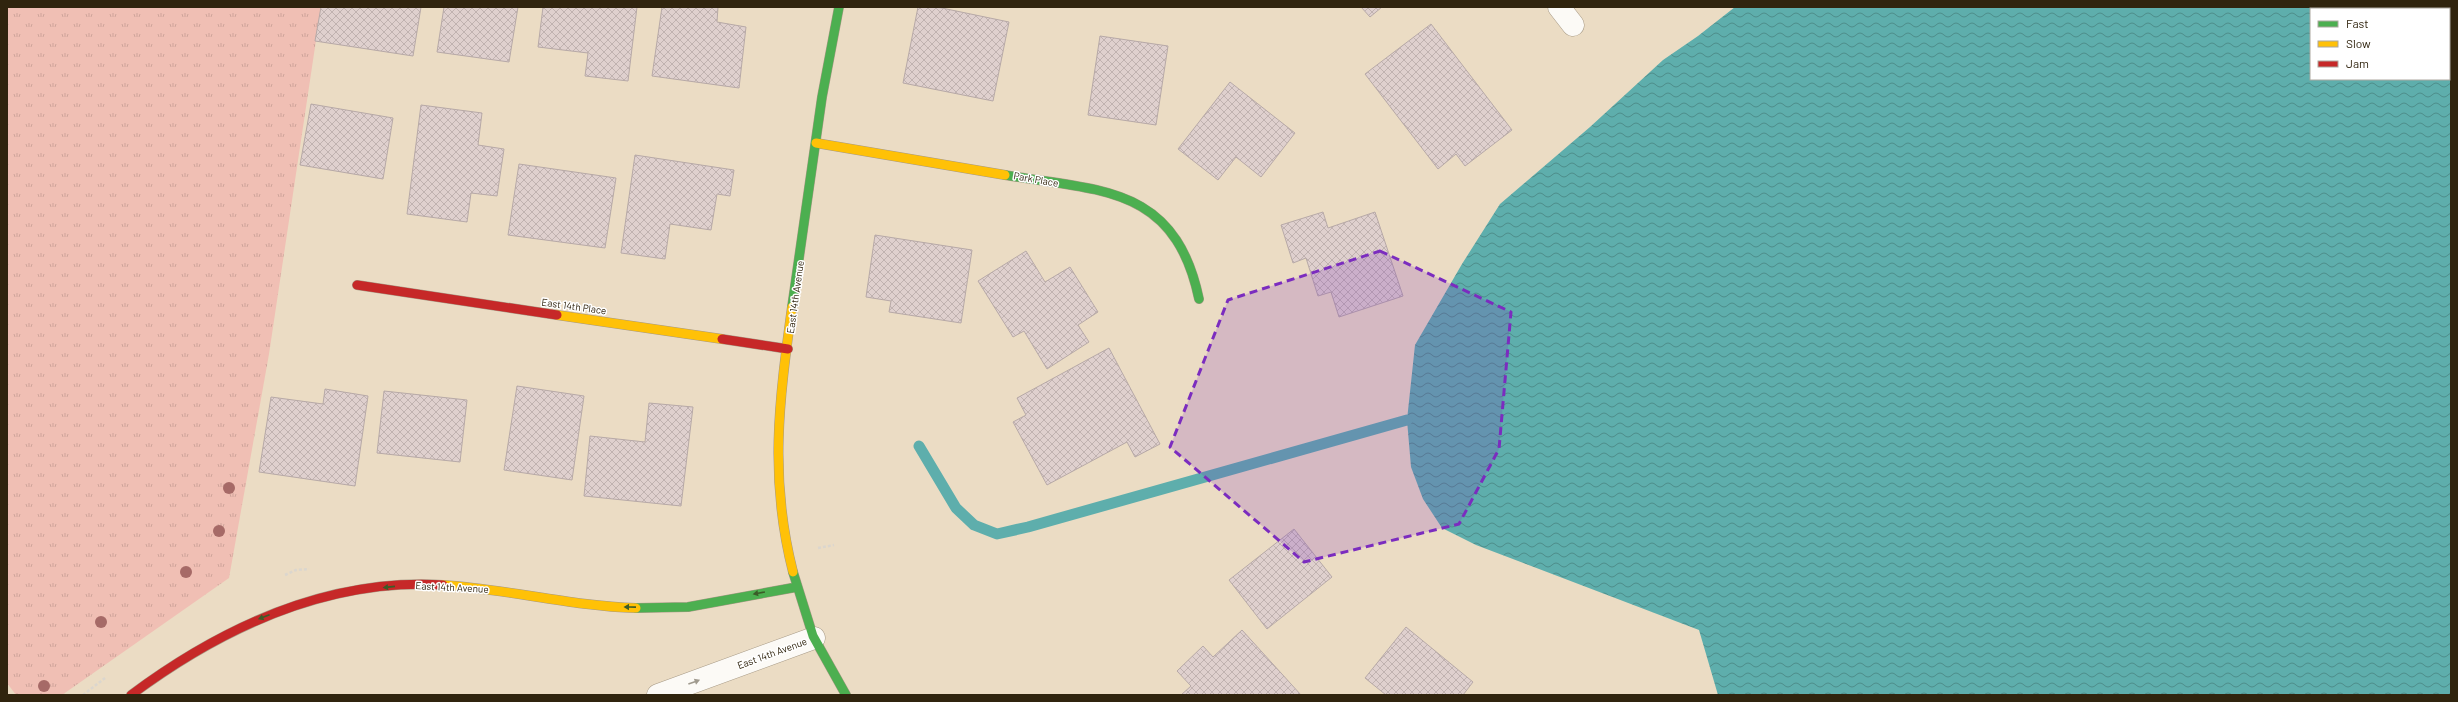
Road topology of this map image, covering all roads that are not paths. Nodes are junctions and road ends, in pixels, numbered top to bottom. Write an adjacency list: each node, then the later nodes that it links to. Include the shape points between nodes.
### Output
1 (839, 7): 4 (street, East 14th Avenue, via 829,52)
2 (1559, 7): 3 (street)
3 (1573, 25)
4 (816, 143): 6 (street, Park Place, via 1113,193 1142,206 1163,221 1180,245 1196,281); 7 (street, East 14th Avenue)
5 (357, 285): 7 (street, East 14th Place)
6 (1199, 299)
7 (788, 349): 8 (street, East 14th Avenue, via 780,403 777,454 781,504)
8 (797, 587): 9 (street, East 14th Avenue); 10 (street, East 14th Avenue, one-way to 10, via 673,608 619,607 473,587 417,584 352,591 284,609 236,628 192,651)
9 (814, 638): 11 (street, East 14th Avenue, one-way to 9); 12 (street)
10 (131, 695)
11 (658, 695)
12 (846, 695)

